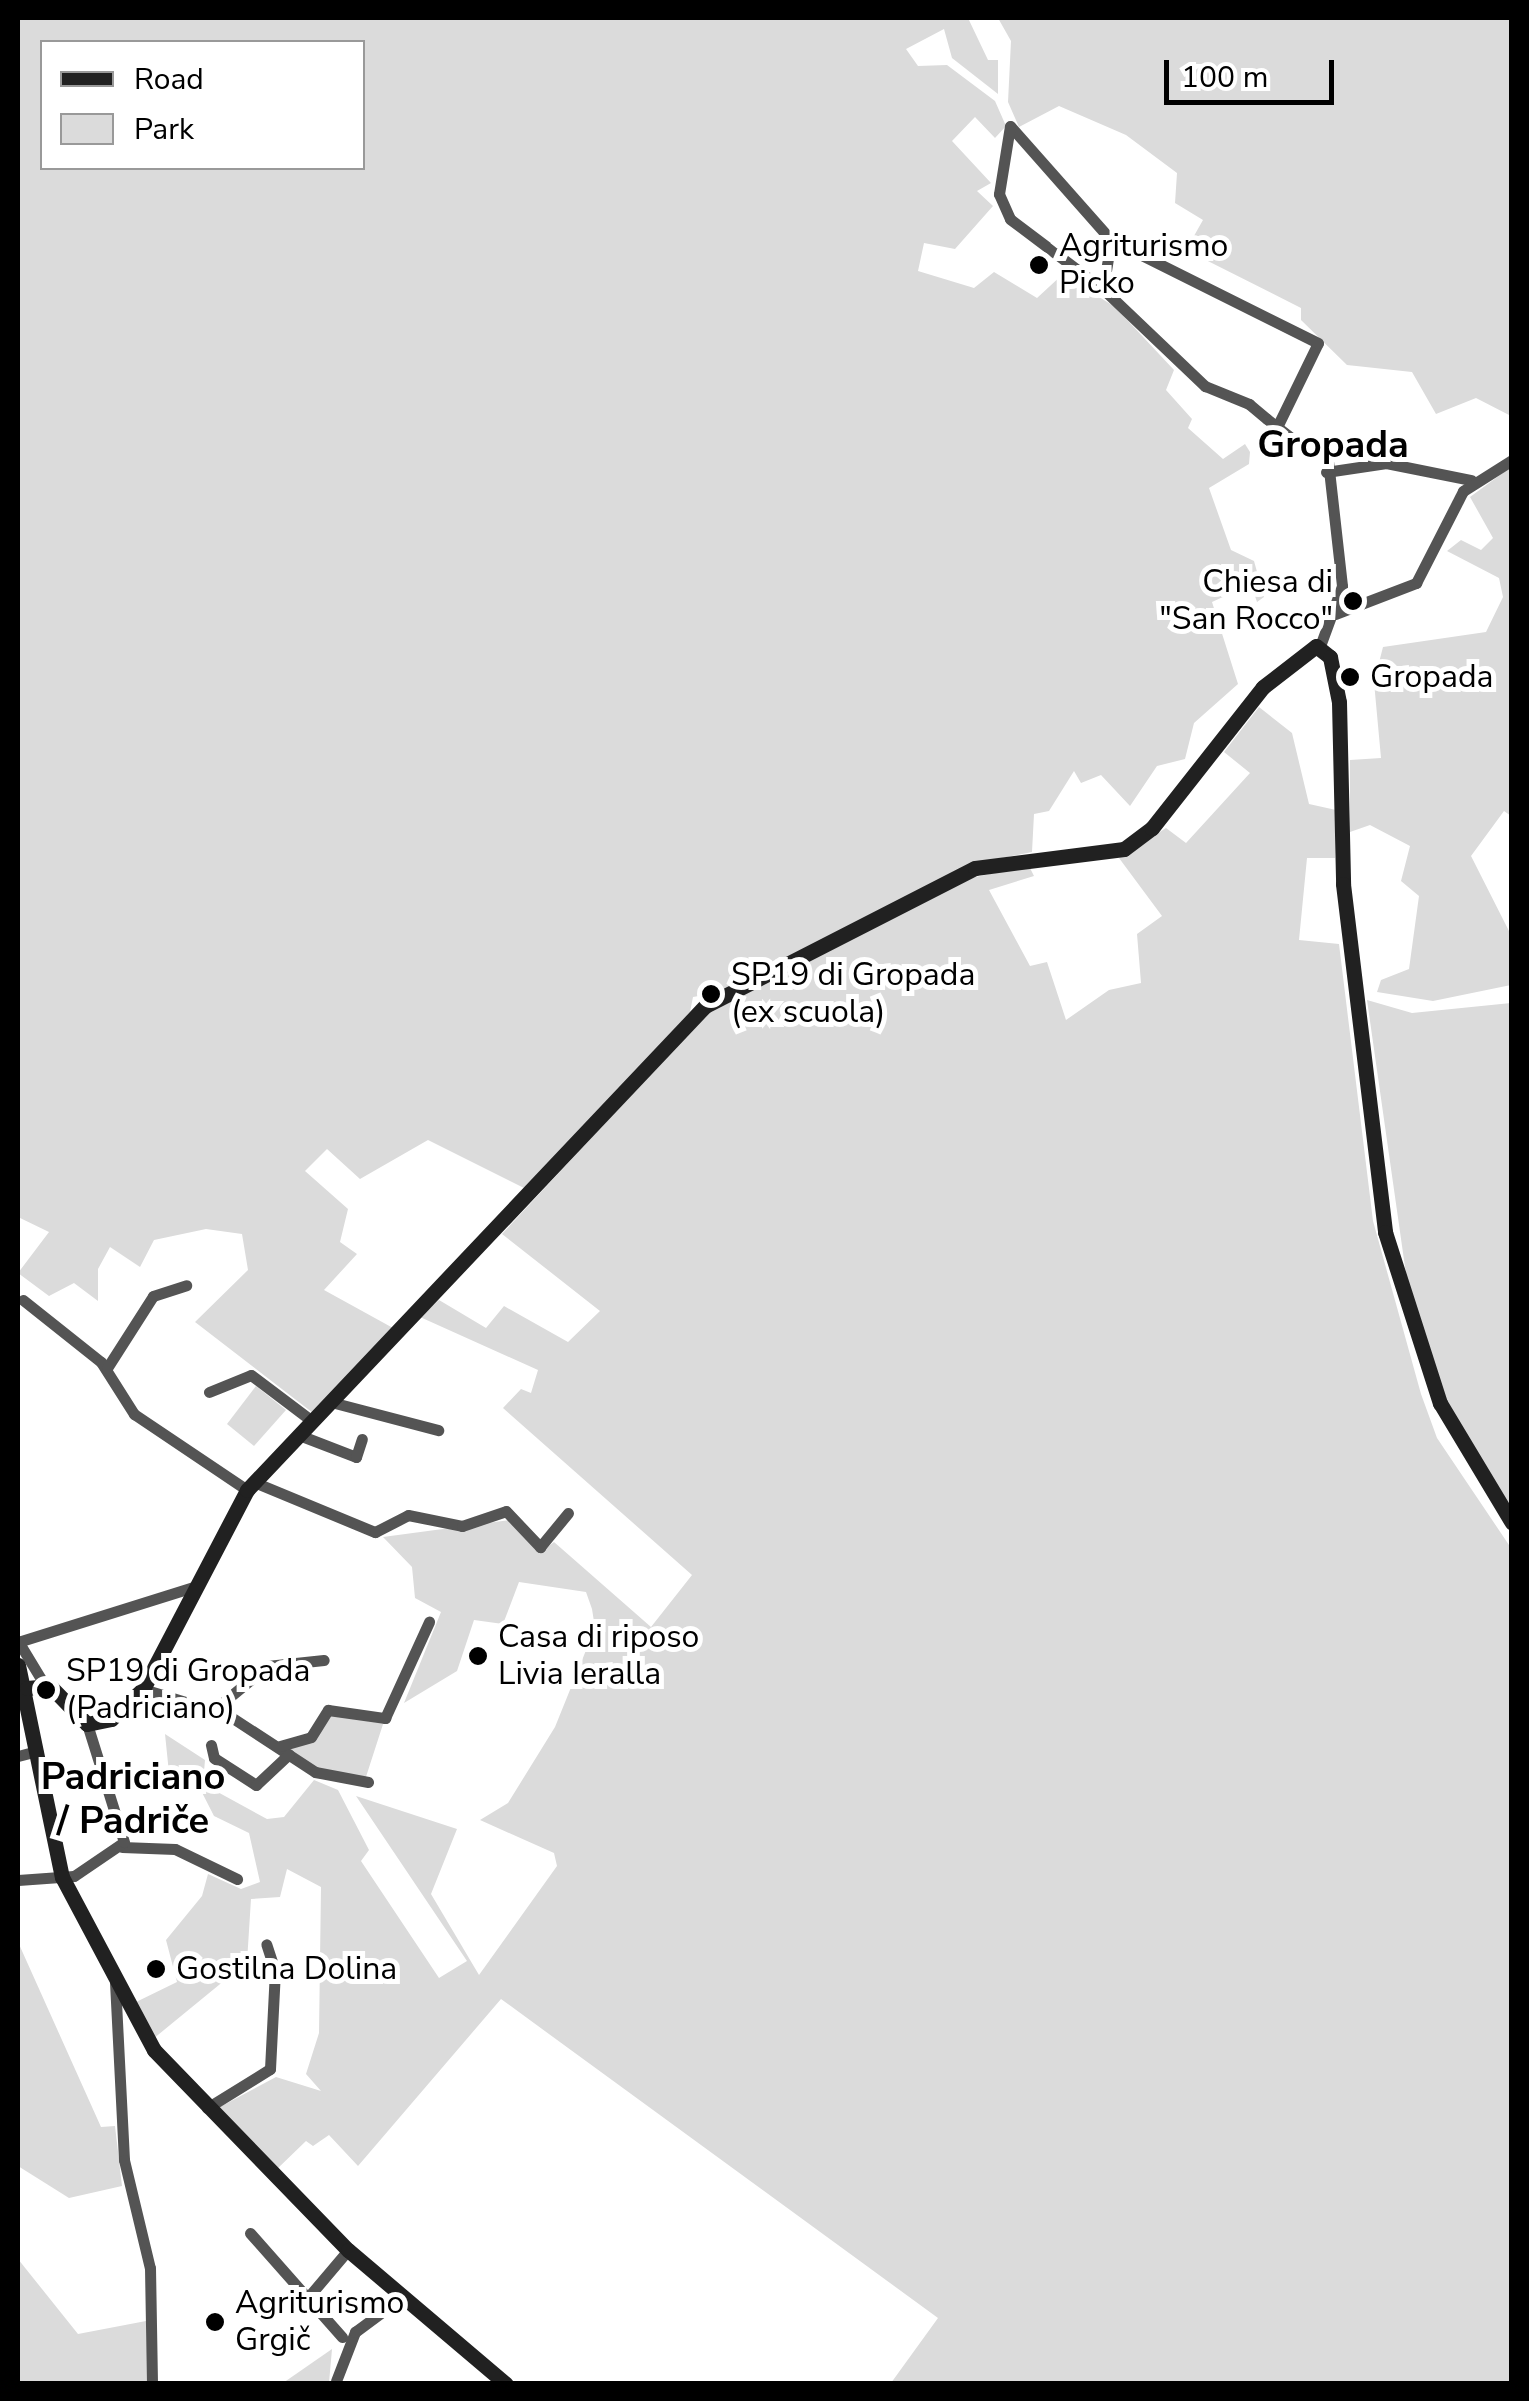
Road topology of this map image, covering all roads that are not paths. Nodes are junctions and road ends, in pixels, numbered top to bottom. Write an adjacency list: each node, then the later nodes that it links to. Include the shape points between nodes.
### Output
1 (1112, 240): 2 (street); 2 (street, via 1010,126 1001,152 1004,212); 3 (street, via 1318,343)
2 (1103, 290): 3 (street, via 1205,386)
3 (1278, 427): 5 (street, via 1327,452)
4 (1512, 460): 6 (street)
5 (1326, 472): 6 (street, via 1386,463); 7 (street, via 1341,565)
6 (1472, 480): 7 (street, via 1424,576)
7 (1335, 614): 8 (street)
8 (1320, 646): 13 (street, via 1280,670 1152,828 1124,849 975,868 705,1006); 20 (street, via 1339,702 1343,884 1385,1232 1440,1403)
9 (186, 1285): 11 (street, via 153,1296)
10 (23, 1300): 11 (street)
11 (107, 1368): 18 (street, via 134,1414)
12 (210, 1392): 14 (street, via 252,1374)
13 (332, 1402): 14 (street); 15 (street)
14 (312, 1421): 16 (street)
15 (438, 1430)
16 (299, 1435): 17 (street, via 356,1457); 18 (street)
17 (362, 1440)
18 (250, 1486): 19 (street, via 375,1532 408,1515 462,1526 506,1512 540,1546); 21 (street)
19 (568, 1513)
20 (1512, 1523)
21 (193, 1587): 23 (street); 27 (street)
22 (429, 1622): 31 (street, via 385,1718 328,1710 311,1737)
23 (18, 1642): 26 (street)
24 (324, 1660): 28 (street, via 266,1666)
25 (18, 1664): 26 (street)
26 (36, 1686): 29 (street); 32 (street)
27 (143, 1689): 28 (street); 29 (street, via 112,1720)
28 (215, 1709): 31 (street)
29 (87, 1724): 35 (street, via 123,1818)
30 (211, 1745): 31 (street, via 214,1758 256,1785)
31 (284, 1750): 34 (street, via 349,1784)
32 (37, 1751): 33 (street); 36 (street)
33 (18, 1756)
34 (368, 1782)
35 (122, 1847): 36 (street); 37 (street, via 174,1849)
36 (62, 1877): 38 (street); 40 (street)
37 (237, 1879)
38 (18, 1880)
39 (266, 1944): 41 (street, via 275,1958 270,2069)
40 (115, 1982): 41 (street, via 154,2050); 48 (street, via 119,2117 150,2268)
41 (207, 2108): 43 (street)
42 (250, 2234): 44 (street)
43 (348, 2250): 44 (street); 45 (street)
44 (310, 2295): 46 (street)
45 (400, 2298): 47 (street, via 356,2332); 49 (street)
46 (342, 2336)
47 (336, 2381)
48 (152, 2384)
49 (506, 2384)

